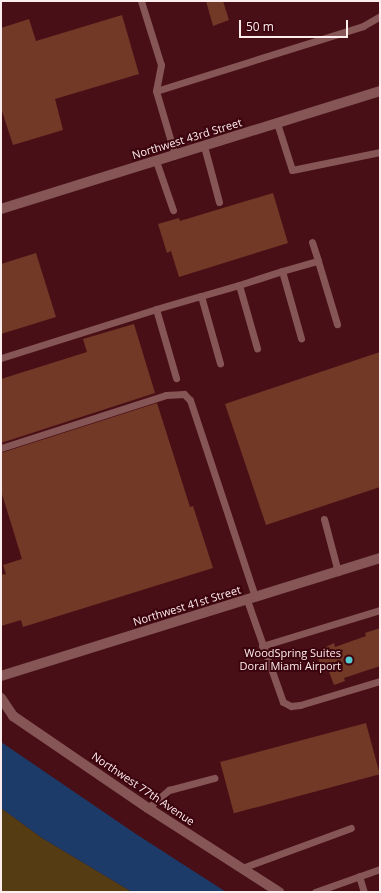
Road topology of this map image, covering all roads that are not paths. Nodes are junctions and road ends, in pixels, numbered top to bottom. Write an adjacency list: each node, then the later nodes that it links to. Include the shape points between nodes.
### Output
1 (141, 1): 3 (lane, via 161,65)
2 (380, 16): 3 (lane, via 363,26)
3 (156, 91): 8 (lane)
4 (380, 91): 5 (street, Northwest 43rd Street)
5 (277, 123): 6 (street, Northwest 43rd Street); 7 (lane, via 292,170)
6 (204, 146): 8 (street, Northwest 43rd Street); 10 (lane)
7 (380, 152)
8 (174, 155): 9 (street, Northwest 43rd Street)
9 (156, 161): 11 (street, Northwest 43rd Street); 12 (lane)
10 (219, 202)
11 (1, 209)
12 (173, 210)
13 (312, 242): 14 (lane)
14 (318, 261): 15 (lane); 19 (lane)
15 (282, 271): 16 (lane); 20 (lane)
16 (239, 285): 17 (lane); 21 (lane)
17 (201, 296): 18 (lane); 23 (lane)
18 (156, 309): 22 (lane); 24 (lane)
19 (337, 324)
20 (301, 338)
21 (257, 348)
22 (1, 358)
23 (220, 363)
24 (176, 378)
25 (1, 448): 29 (lane, via 166,395 184,394 190,400)
26 (324, 520): 28 (lane)
27 (380, 558): 28 (street, Northwest 41st Street)
28 (338, 572): 29 (street, Northwest 41st Street)
29 (251, 599): 31 (lane); 32 (street, Northwest 41st Street)
30 (380, 610): 31 (lane)
31 (262, 646): 33 (lane, via 280,697 291,706 300,706)
32 (1, 676)
33 (380, 681)
34 (1, 698): 36 (street, Northwest 77th Avenue, via 13,716)
35 (214, 778): 36 (lane, via 169,790)
36 (148, 808): 38 (street, Northwest 77th Avenue)
37 (351, 828): 38 (lane)
38 (242, 868): 41 (street, Northwest 77th Avenue)
39 (380, 869): 40 (lane)
40 (359, 876): 42 (lane); 43 (lane)
41 (279, 892)
42 (315, 892)
43 (364, 892)

